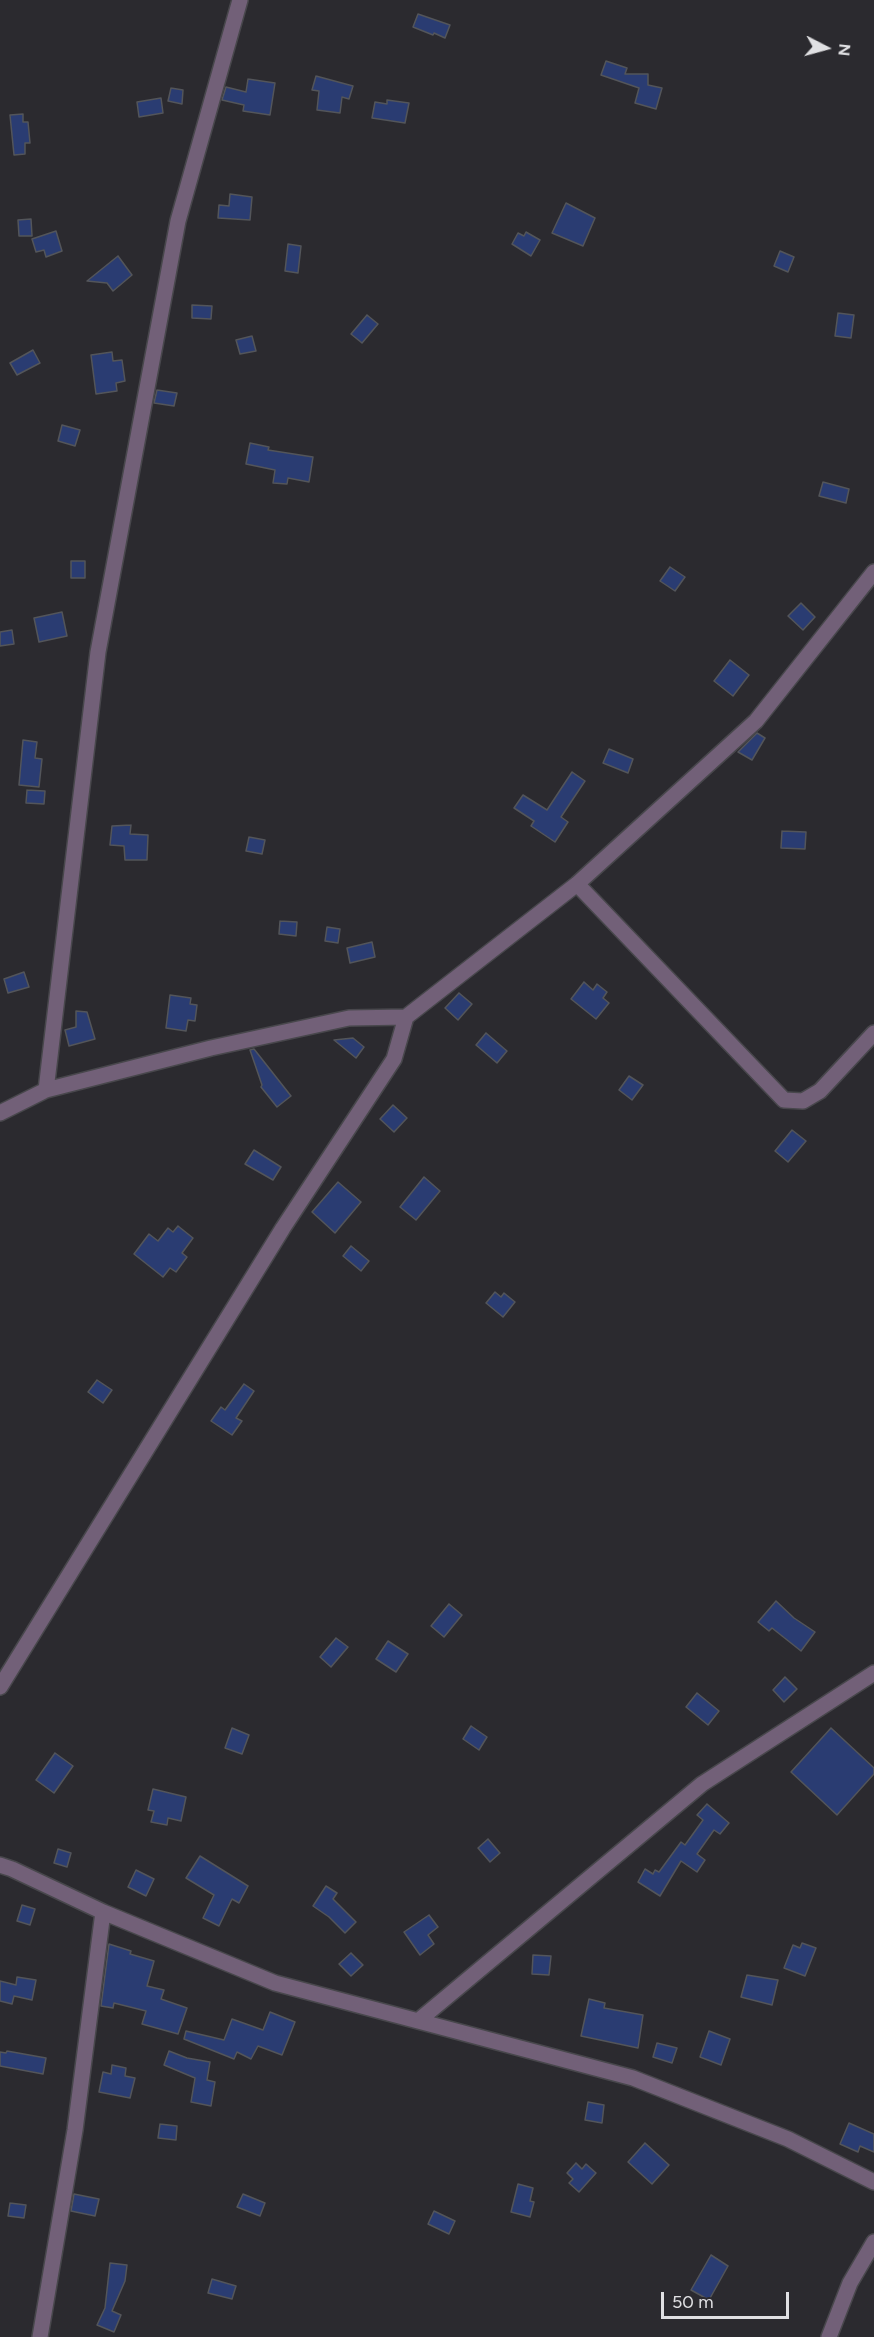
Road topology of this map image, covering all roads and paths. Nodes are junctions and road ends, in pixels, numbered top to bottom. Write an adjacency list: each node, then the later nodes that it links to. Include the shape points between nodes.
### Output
1 (240, 0): 6 (street, via 178,221 98,652)
2 (874, 572): 3 (street, via 756,721)
3 (577, 884): 4 (street); 5 (street, via 784,1100 803,1101 820,1090)
4 (406, 1017): 6 (street, via 349,1018); 9 (street, via 394,1059 283,1228)
5 (874, 1033)
6 (46, 1090): 7 (street)
7 (0, 1113)
8 (874, 1673): 12 (street, via 702,1784)
9 (0, 1687)
10 (0, 1865): 11 (street)
11 (103, 1912): 12 (street, via 275,1983); 15 (street, via 75,2130)
12 (418, 2021): 13 (street, via 633,2078 788,2139)
13 (874, 2182)
14 (874, 2241): 16 (street, via 850,2283)
15 (40, 2337)
16 (829, 2337)

